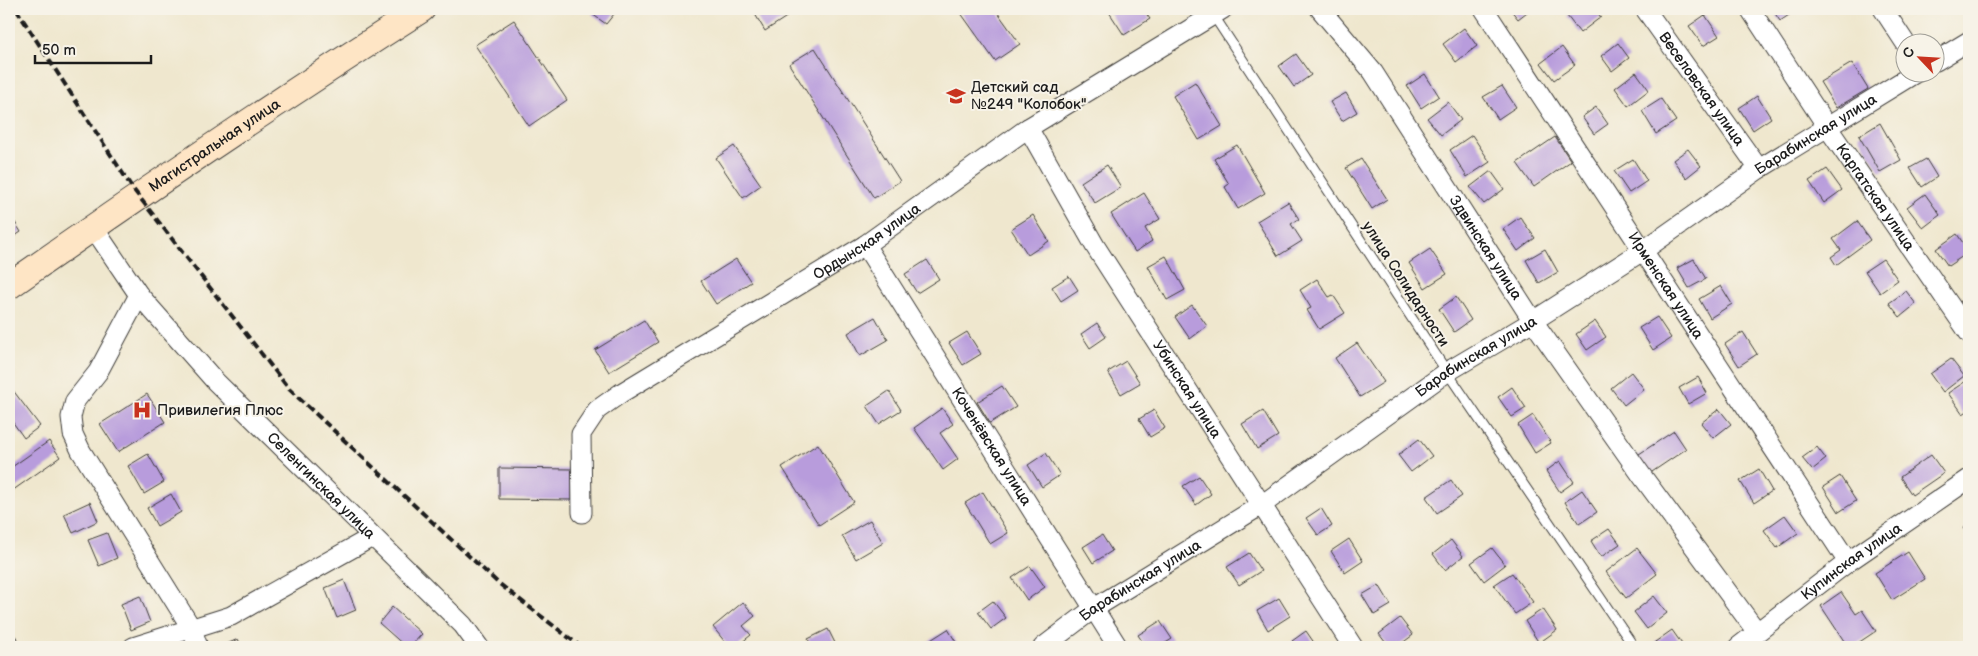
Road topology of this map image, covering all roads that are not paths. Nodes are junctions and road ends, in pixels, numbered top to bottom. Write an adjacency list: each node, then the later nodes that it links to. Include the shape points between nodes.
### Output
1 (422, 9): 15 (main road, Магистральная улица)
2 (1320, 9): 20 (street, Здвинская улица, via 1373,72)
3 (1484, 9): 17 (street, Ирменская улица)
4 (1645, 9): 14 (street, Веселовская улица)
5 (1750, 9): 13 (street, Каргатская улица)
6 (1883, 9): 8 (street)
7 (1215, 11): 12 (street, Ордынская улица); 22 (lane, улица Солидарности)
8 (1898, 32)
9 (1969, 41): 10 (street)
10 (1946, 55)
11 (1901, 82): 13 (street, Барабинская улица)
12 (1028, 128): 16 (street, Ордынская улица); 24 (street, Убинская улица, via 1096,246)
13 (1828, 128): 14 (street, Барабинская улица); 21 (street, Каргатская улица)
14 (1759, 169): 17 (street, Барабинская улица)
15 (93, 227): 18 (main road, Магистральная улица); 19 (street, Селенгинская улица)
16 (864, 245): 25 (street, Ордынская улица, via 597,410 581,434); 28 (street, Коченёвская улица)
17 (1644, 250): 20 (street, Барабинская улица); 27 (street, Ирменская улица)
18 (9, 286)
19 (139, 295): 26 (street, Селенгинская улица, via 215,381); 29 (street, via 98,372 75,401 71,417 72,434)
20 (1533, 321): 22 (street, Барабинская улица); 30 (street, Здвинская улица)
21 (1969, 334)
22 (1447, 372): 24 (street, Барабинская улица); 37 (lane, улица Солидарности)
23 (1969, 479): 27 (street, Купинская улица)
24 (1263, 504): 28 (street, Барабинская улица); 36 (street, Убинская улица)
25 (582, 513)
26 (372, 537): 29 (street, via 231,616); 33 (street, Селенгинская улица, via 463,625)
27 (1848, 562): 30 (street, Купинская улица)
28 (1093, 609): 34 (street, Барабинская улица); 35 (street, Коченёвская улица)
29 (192, 629): 31 (street); 32 (street)
30 (1757, 632): 38 (street, Купинская улица)
31 (133, 647)
32 (198, 647)
33 (479, 647)
34 (1042, 647)
35 (1118, 647)
36 (1353, 647)
37 (1634, 647)
38 (1738, 647)

